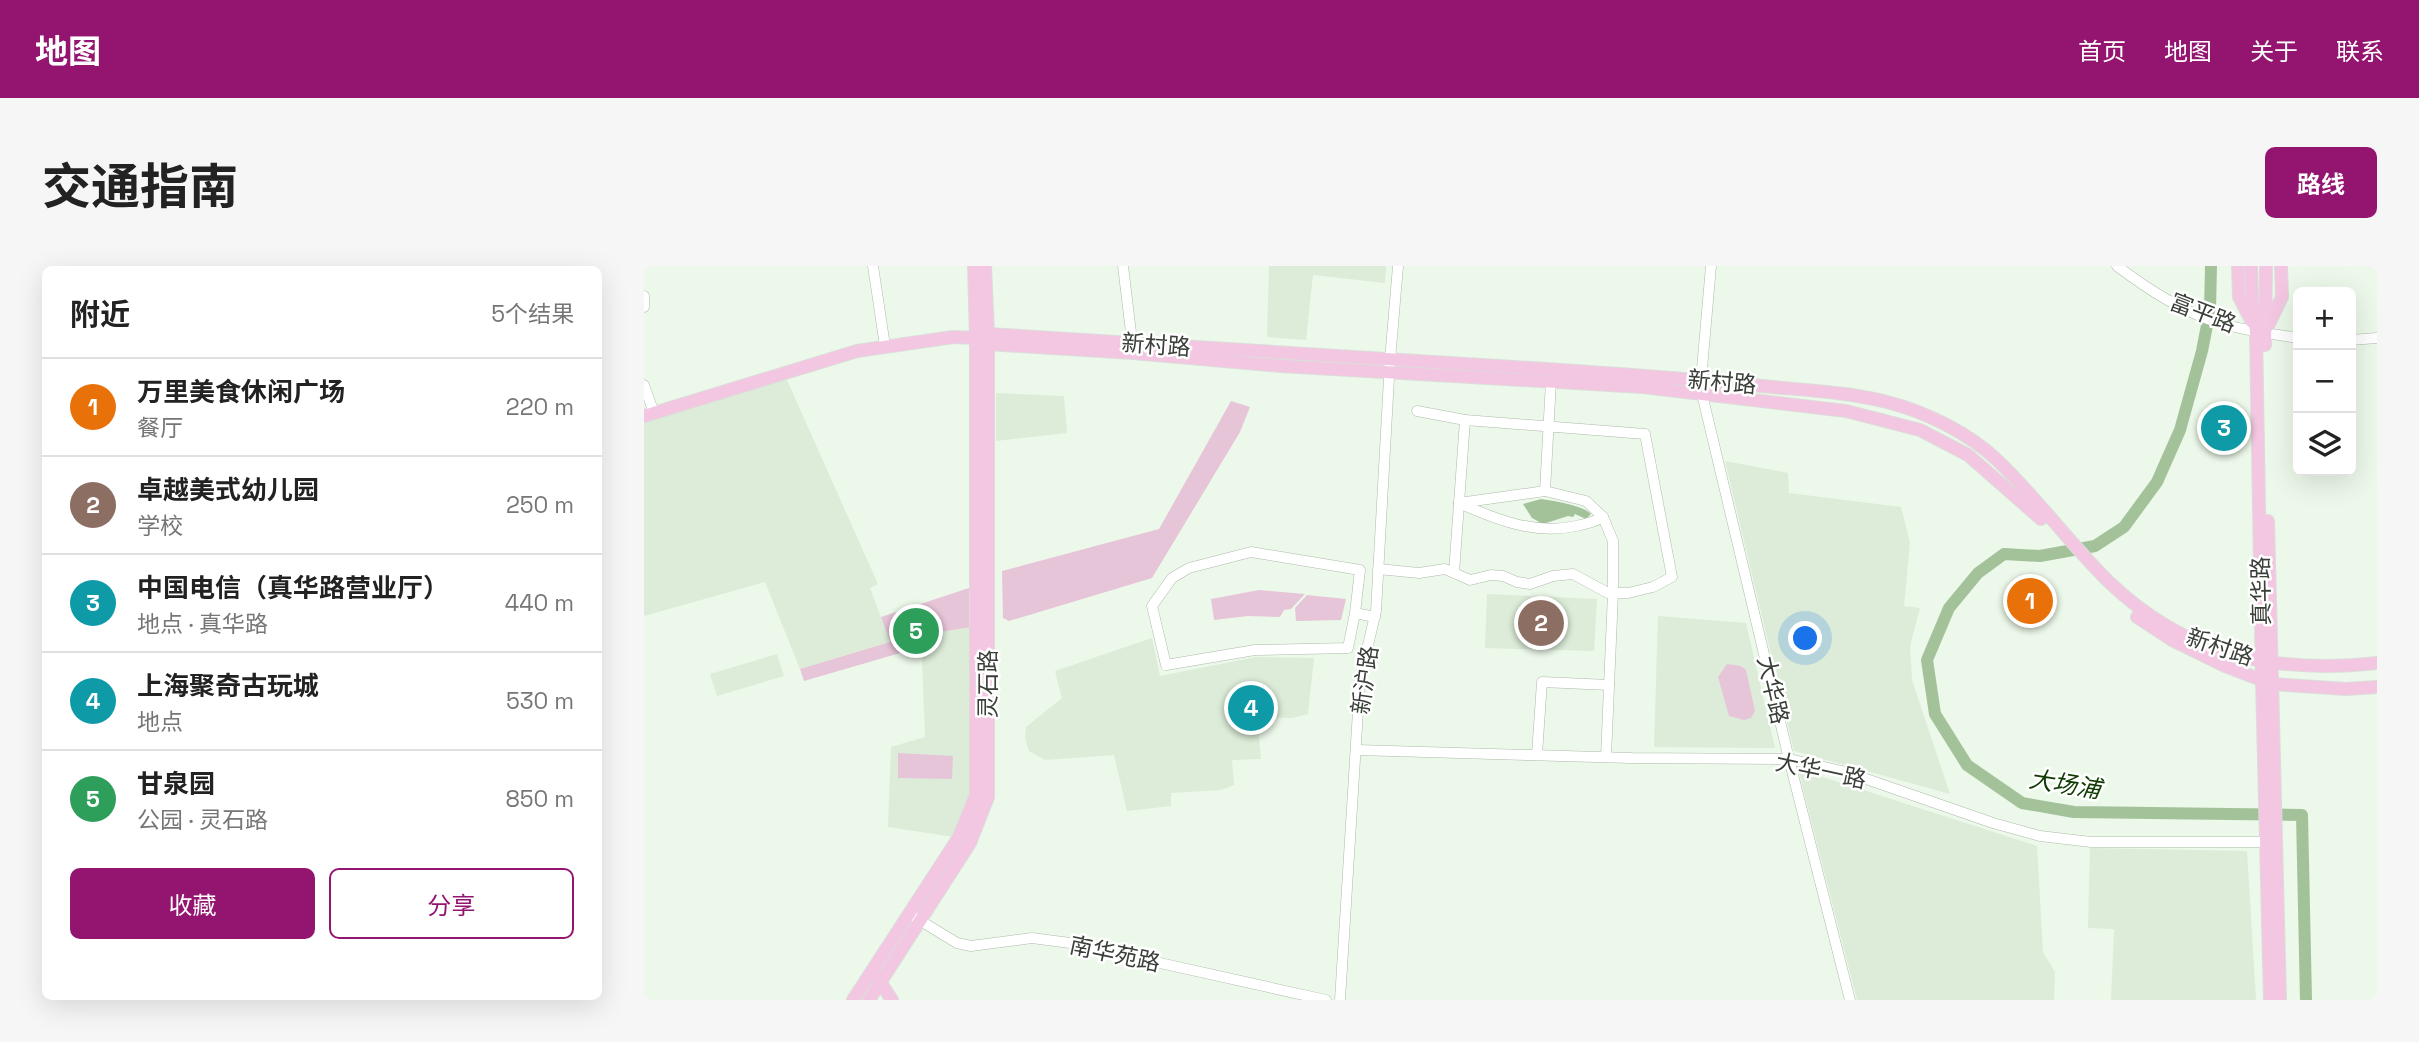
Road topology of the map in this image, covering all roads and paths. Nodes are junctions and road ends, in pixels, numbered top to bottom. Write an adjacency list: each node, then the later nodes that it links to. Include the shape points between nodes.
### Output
1 (873, 266): 19 (street)
2 (974, 266): 16 (main road)
3 (985, 266): 16 (main road)
4 (1123, 266): 20 (street)
5 (1398, 266): 21 (street, 新沪路)
6 (1711, 266): 22 (street, 大华路)
7 (2117, 266): 14 (street, 富平路, via 2196,315)
8 (2238, 266): 14 (main road, via 2239,297)
9 (2251, 266): 14 (main road, 真华路)
10 (2266, 266): 14 (main road, 真华路, via 2267,298)
11 (2281, 266): 14 (main road, via 2282,297)
12 (644, 296): 13 (street)
13 (644, 307)
14 (2260, 332): 15 (street, 富平路); 40 (main road, 真华路)
15 (2293, 337)
16 (984, 338): 19 (main road, 新村路); 20 (main road, 新村路); 50 (main road, 灵石路, via 976,794 959,837)
17 (2377, 338): 18 (street)
18 (2356, 340)
19 (885, 346): 27 (main road, 新村路, via 828,358)
20 (1133, 348): 21 (main road, 新村路)
21 (1389, 365): 22 (main road, 新村路); 23 (main road, 新村路); 35 (street, 新沪路)
22 (1701, 380): 25 (street, 大华路); 33 (main road, 新村路, via 1887,402 1944,422 1996,458)
23 (1551, 381): 25 (main road, 新村路); 29 (street)
24 (644, 385): 27 (street)
25 (1702, 394): 33 (main road, 新村路, via 1846,411 1920,430 1968,455); 48 (street, 大华路)
26 (1418, 411): 28 (street)
27 (649, 414)
28 (1465, 420): 29 (street); 31 (street)
29 (1548, 426): 30 (street); 37 (street, via 1645,434 1672,578 1653,587)
30 (1545, 491): 31 (street); 32 (street, via 1586,501)
31 (1459, 503): 32 (street, via 1494,519 1542,529 1571,527); 36 (street)
32 (1603, 517): 37 (street, via 1613,541)
33 (2056, 529): 34 (main road, 新村路)
34 (2091, 567): 40 (main road, 新村路, via 2140,610 2176,632 2224,654); 42 (main road, 新村路, via 2129,610 2149,625 2172,640)
35 (1378, 569): 36 (street, via 1419,573 1445,569); 39 (street, 新沪路)
36 (1454, 573): 37 (street, via 1470,580 1491,575 1530,584 1573,574 1597,589)
37 (1614, 593): 43 (street)
38 (1355, 613): 38 (street, via 1360,570 1251,552 1189,568 1172,578 1152,606 1166,665 1255,650 1348,648); 39 (street)
39 (1375, 617): 45 (street, 新沪路, via 1360,679)
40 (2267, 663): 41 (main road, 新村路, via 2316,667); 42 (main road, 真华路)
41 (2377, 663)
42 (2267, 682): 44 (main road, 新村路); 49 (main road, 真华路)
43 (1609, 685): 46 (street, via 1542,682); 47 (street)
44 (2377, 687)
45 (1357, 750): 46 (street, 大华一路); 57 (street, 新沪路)
46 (1537, 754): 47 (street, 大华一路)
47 (1606, 757): 48 (street, 大华一路)
48 (1789, 759): 49 (street, 大华一路, via 1846,772 2040,836 2091,842); 58 (street, 大华路)
49 (2271, 842): 59 (main road, 真华路); 60 (main road, 真华路)
50 (915, 918): 51 (main road, 灵石路); 52 (main road, 灵石路); 56 (street, 南华苑路, via 957,943 971,946 1032,939 1070,943)
51 (874, 971): 52 (main road); 53 (main road, 灵石路)
52 (880, 984): 54 (main road, 灵石路); 55 (main road)
53 (853, 1000)
54 (869, 1000)
55 (892, 1000)
56 (1326, 1000)
57 (1340, 1000)
58 (1850, 1000)
59 (2270, 1000)
60 (2280, 1000)

